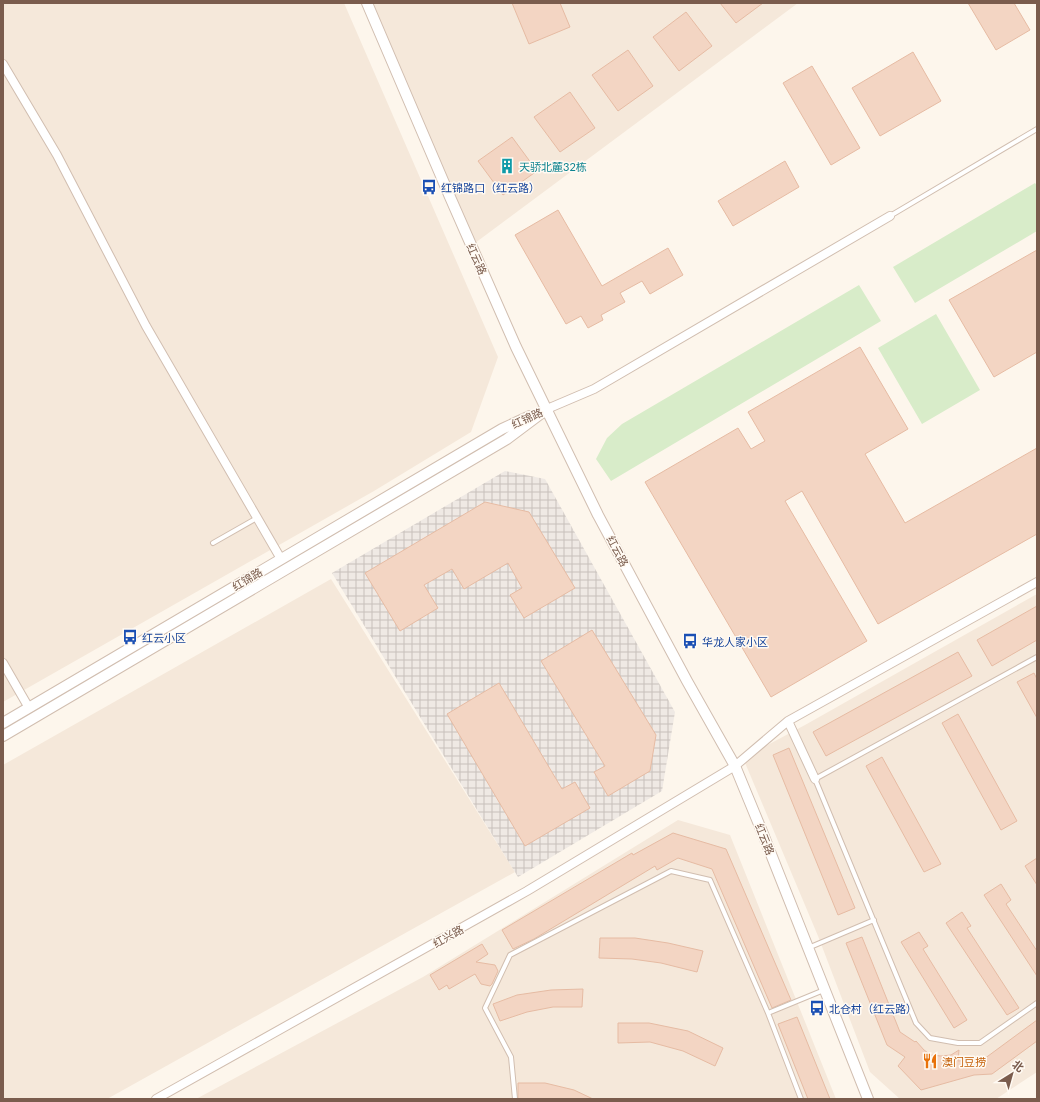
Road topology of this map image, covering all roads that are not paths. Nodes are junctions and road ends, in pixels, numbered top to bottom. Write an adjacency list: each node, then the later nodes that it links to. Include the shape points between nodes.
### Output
1 (367, 3): 5 (street, 红云路, via 471,246)
2 (3, 64): 6 (street, via 56,155 146,326)
3 (1037, 129): 4 (lane)
4 (890, 216): 5 (street, via 594,389)
5 (547, 409): 8 (street, 红锦路, via 502,429); 15 (street, 红锦路, via 507,439); 16 (street, 红云路, via 598,515)
6 (257, 518): 7 (lane); 8 (street)
7 (213, 543)
8 (281, 559): 12 (street, 红锦路)
9 (1037, 582): 13 (street, 红兴路)
10 (1037, 657): 17 (lane)
11 (3, 663): 12 (street)
12 (29, 708): 14 (street, 红锦路)
13 (788, 721): 16 (street, 红兴路); 17 (street)
14 (3, 723)
15 (3, 736)
16 (735, 766): 19 (street, 红云路); 23 (street, 红兴路, via 527,891)
17 (815, 779): 18 (lane)
18 (874, 920): 19 (lane); 21 (lane, via 916,1023 930,1038 958,1043 980,1042)
19 (808, 948): 20 (street, 红云路)
20 (825, 990): 22 (lane); 26 (street, 红云路)
21 (1037, 1003)
22 (768, 1013): 24 (lane, via 710,880 671,871 510,955 485,1008 511,1057); 25 (lane)
23 (156, 1099)
24 (515, 1099)
25 (801, 1099)
26 (868, 1099)

